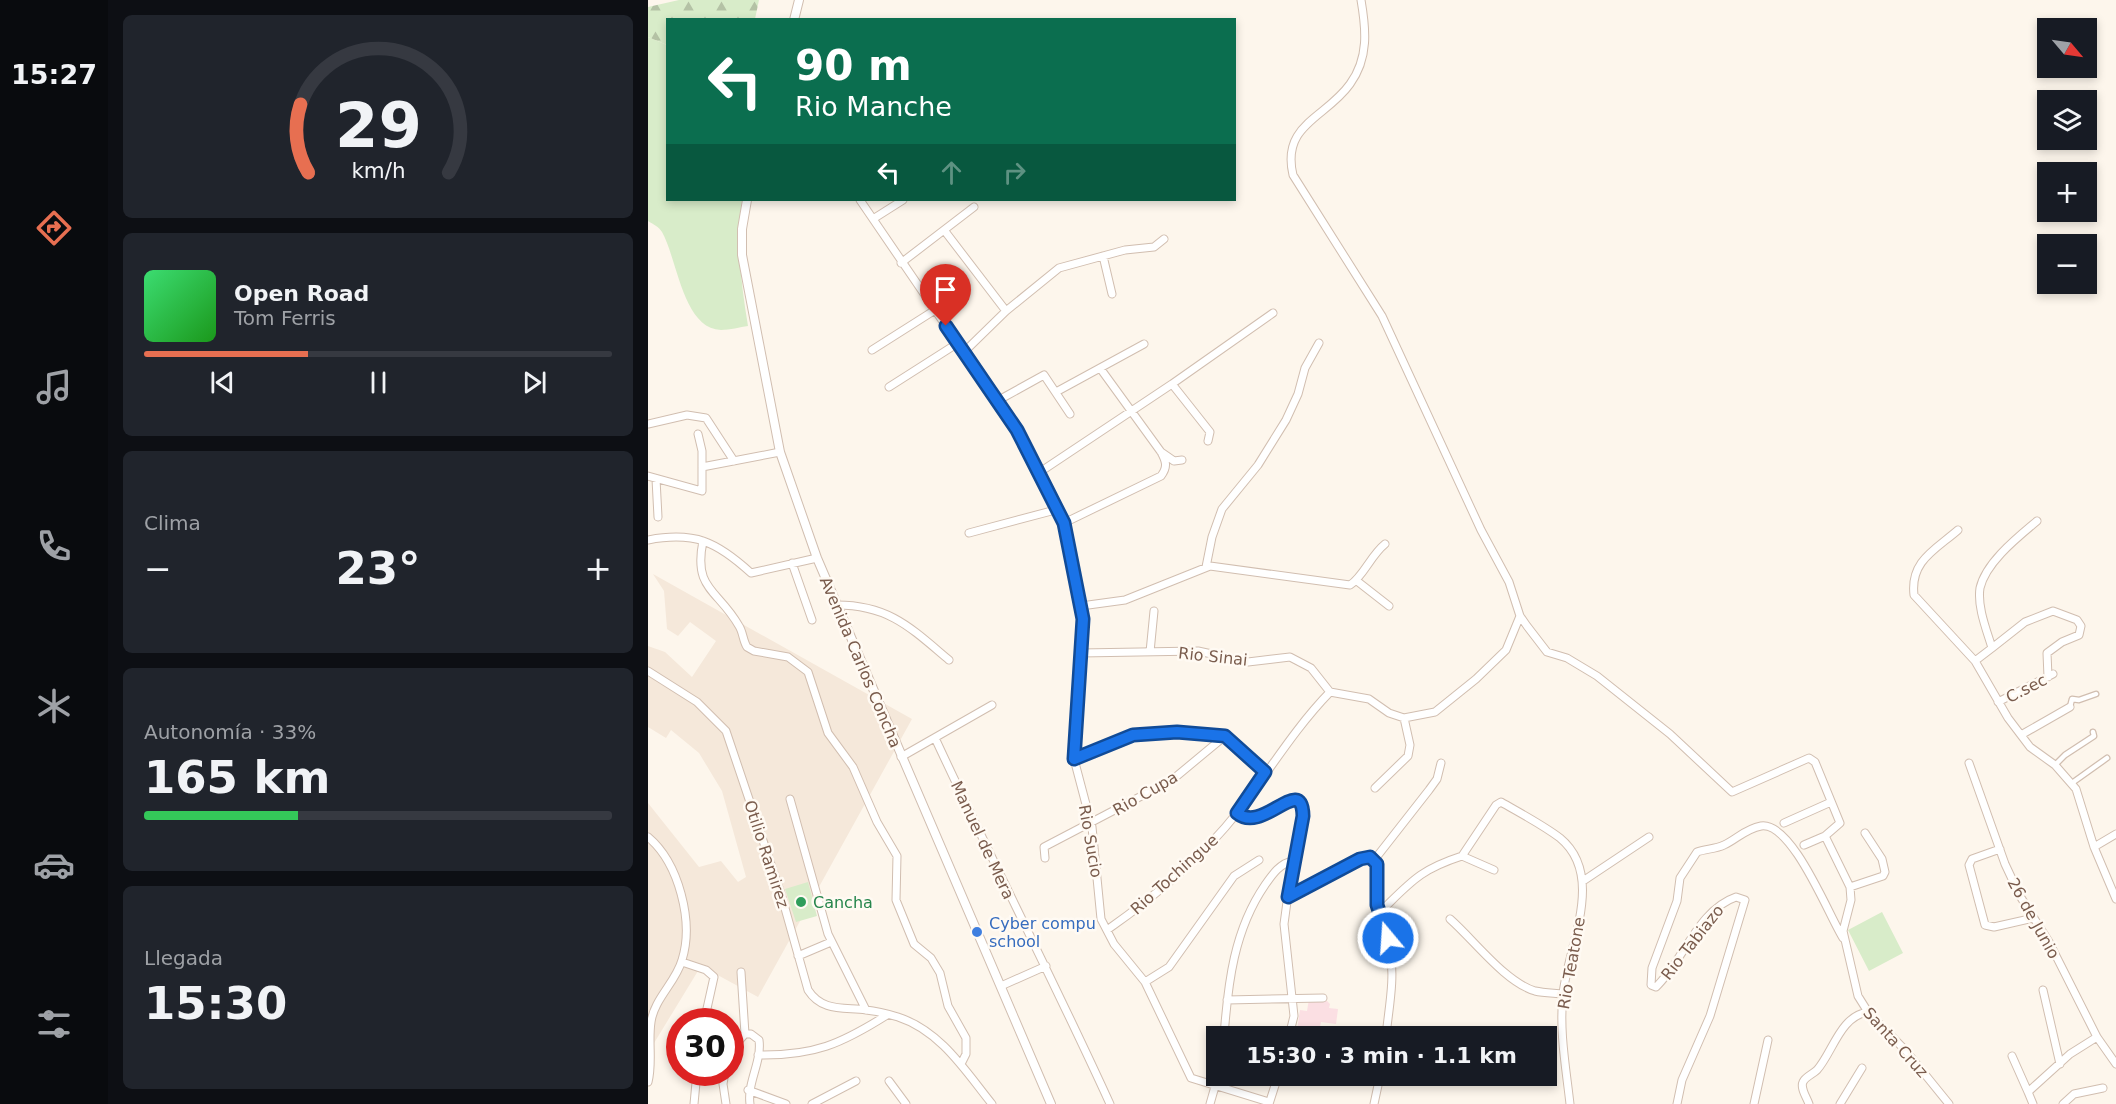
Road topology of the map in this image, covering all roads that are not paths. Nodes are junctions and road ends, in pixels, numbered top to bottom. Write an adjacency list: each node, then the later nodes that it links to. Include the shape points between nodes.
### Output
1 (799, 0): 3 (street)
2 (1361, 0): 57 (street, via 1366,31 1362,61 1344,92 1294,139 1290,163 1293,175 1382,316 1509,582)
3 (794, 18)
4 (747, 201): 32 (street, Avenida Carlos Concha, via 741,229 742,255)
5 (861, 201): 8 (street, Rio Sucio)
6 (901, 201): 8 (street)
7 (974, 207): 9 (street)
8 (873, 219): 12 (street, Rio Sucio)
9 (945, 230): 12 (street); 15 (street)
10 (1164, 239): 11 (street, via 1154,247)
11 (1104, 256): 13 (street); 15 (street, via 1059,268)
12 (901, 263): 14 (street, Rio Sucio)
13 (1112, 294)
14 (935, 310): 17 (street, Rio Sucio); 20 (street)
15 (1006, 311): 21 (street)
16 (1273, 313): 23 (street)
17 (958, 343): 21 (street, Rio Sucio); 24 (street)
18 (1319, 343): 51 (street, via 1305,368 1286,420 1258,465 1222,509)
19 (1144, 344): 22 (street)
20 (872, 350)
21 (964, 352): 26 (street, Rio Sucio)
22 (1100, 368): 25 (street); 27 (street)
23 (1173, 384): 27 (street); 31 (street, via 1210,432)
24 (889, 387)
25 (1056, 392): 26 (street, via 1047,377 1040,375); 28 (street)
26 (997, 401): 37 (street, Rio Sucio)
27 (1130, 411): 33 (street); 37 (street)
28 (1070, 414)
29 (648, 424): 35 (street, via 687,415 706,418)
30 (698, 434): 36 (street)
31 (1208, 441)
32 (780, 452): 35 (street); 49 (street, Avenida Carlos Concha)
33 (1161, 452): 34 (street, via 1174,461); 43 (street, via 1166,464 1161,476)
34 (1182, 460)
35 (734, 461): 36 (street)
36 (702, 467): 39 (street, via 701,491)
37 (1041, 472): 40 (street, Rio Sucio)
38 (648, 476): 39 (street)
39 (656, 479): 41 (street)
40 (1059, 509): 43 (street, Rio Sucio); 45 (street)
41 (658, 517)
42 (2037, 521): 59 (street, via 1987,571 1980,589)
43 (1064, 523): 54 (street, Rio Sucio)
44 (1958, 530): 63 (street, via 1919,564 1912,582 1914,595)
45 (969, 533)
46 (648, 540): 47 (street, via 680,537)
47 (703, 541): 50 (street, via 726,550 751,573); 138 (street, via 701,576 739,627 747,647 788,657 808,672 828,733 853,767 897,856 896,900 914,944 931,958 940,973 948,1006 966,1038)
48 (1385, 544): 52 (street, via 1362,570)
49 (818, 558): 50 (street); 53 (street, Avenida Carlos Concha)
50 (792, 563): 58 (street)
51 (1206, 567): 52 (street, via 1344,586); 54 (street, via 1125,600)
52 (1358, 581): 55 (street)
53 (837, 606): 62 (street, via 852,605 889,614); 75 (street, Avenida Carlos Concha)
54 (1081, 606): 61 (street, Rio Sucio)
55 (1389, 606)
56 (1155, 610): 60 (street)
57 (1520, 616): 70 (street, via 1506,650 1476,680 1435,712); 85 (street, via 1547,652 1567,658 1597,676 1670,734 1727,790 1736,792 1809,758 1815,762)
58 (812, 620)
59 (1992, 648): 63 (street); 67 (street, C.sec, via 2025,622 2053,611 2077,620 2081,626 2079,635 2047,653 2051,676)
60 (1150, 652): 61 (street, Rio Sinai); 65 (street, Rio Sinai, via 1198,651 1248,662 1290,657 1311,668)
61 (1081, 653): 77 (street, Rio Sucio)
62 (949, 660)
63 (1975, 661): 67 (street)
64 (648, 671): 114 (street, Otilio Ramirez, via 697,702 726,731)
65 (1330, 692): 70 (street, via 1369,699); 81 (street, Rio Tochingue)
66 (2096, 694): 69 (street, via 2072,699)
67 (1998, 702): 72 (street)
68 (992, 705): 74 (street)
69 (2070, 706): 72 (street)
70 (1404, 718): 83 (street, via 1410,745 1408,756)
71 (2093, 732): 80 (street, via 2094,736)
72 (2021, 735): 80 (street)
73 (1225, 736): 77 (street, via 1144,733); 81 (street); 87 (street, Rio Cupa, via 1172,780)
74 (935, 738): 75 (street); 116 (street, Manuel de Mera)
75 (901, 757): 119 (street, Avenida Carlos Concha)
76 (2107, 758): 82 (street)
77 (1074, 759): 87 (street, Rio Sucio)
78 (1441, 763): 99 (street, via 1434,784)
79 (1969, 763): 96 (street, 26 de Junio)
80 (2055, 765): 82 (street)
81 (1265, 772): 86 (street, Rio Tochingue)
82 (2072, 783): 95 (street)
83 (1375, 788)
84 (790, 799): 113 (street)
85 (1831, 802): 88 (street); 91 (street, via 1840,823)
86 (1237, 813): 101 (street, via 1254,819 1287,801 1300,803 1303,816); 111 (street, Rio Tochingue, via 1159,891)
87 (1091, 823): 98 (street, Rio Cupa, via 1046,844); 111 (street, Rio Sucio, via 1099,911)
88 (1784, 823)
89 (1865, 833): 105 (street, via 1886,872)
90 (2116, 834): 95 (street)
91 (1825, 836): 94 (street); 105 (street)
92 (648, 837): 115 (street, via 665,854 684,903 687,933)
93 (1648, 837): 103 (street)
94 (1804, 845)
95 (2094, 847): 104 (street)
96 (2000, 849): 109 (street, 26 de Junio); 109 (street, via 1972,859 1969,865 1985,924 1994,927)
97 (1462, 856): 102 (street); 103 (street, Rio Teatone, via 1501,802 1560,839 1577,859); 108 (street, via 1437,863 1417,875)
98 (1045, 858)
99 (1375, 859): 106 (street, via 1360,859); 108 (street)
100 (1258, 860): 118 (street, via 1234,876 1169,967)
101 (1293, 861): 106 (street); 124 (street, via 1282,865 1269,880 1243,926)
102 (1494, 870)
103 (1583, 881): 121 (street, Rio Teatone)
104 (2113, 885): 107 (street)
105 (1850, 887): 112 (street, via 1851,900 1842,929)
106 (1288, 897): 122 (street, via 1285,943)
107 (2116, 899)
108 (1380, 912): 132 (street, via 1391,951 1394,992)
109 (2034, 918): 134 (street, 26 de Junio)
110 (1450, 919): 121 (street, via 1520,983 1536,991)
111 (1107, 930): 118 (street, Rio Sucio)
112 (1844, 940): 128 (street, Santa Cruz, via 1856,988); 166 (street, Rio Tabiazo, via 1809,872 1781,835 1764,825 1741,833 1723,846 1697,852 1680,878 1677,901 1651,974 1651,986 1656,987 1668,975 1716,907 1736,897 1745,900 1710,1016 1682,1080)
113 (831, 942): 114 (street); 127 (street)
114 (798, 956): 127 (street, Otilio Ramirez, via 813,999 835,1009)
115 (682, 962): 125 (street, via 714,976); 144 (street, via 651,1021)
116 (1046, 966): 119 (street); 162 (street, Manuel de Mera)
117 (741, 972): 126 (street)
118 (1145, 982): 149 (street, Rio Sucio, via 1191,1078)
119 (1001, 986): 161 (street, Avenida Carlos Concha)
120 (2043, 990): 139 (street)
121 (1563, 994): 165 (street, Rio Teatone, via 1561,1022)
122 (1293, 998): 123 (street); 124 (street); 131 (street)
123 (1323, 998)
124 (1227, 1000): 130 (street)
125 (707, 1008)
126 (743, 1008)
127 (866, 1010): 129 (street, Otilio Ramirez)
128 (1868, 1012): 168 (street, via 1846,1026 1817,1070 1803,1081); 170 (street, Santa Cruz, via 1906,1051)
129 (887, 1015): 136 (street, via 815,1052); 138 (street, Otilio Ramirez, via 907,1021)
130 (1225, 1026)
131 (1292, 1026)
132 (1388, 1026)
133 (744, 1034): 136 (street, via 757,1038)
134 (2097, 1037): 139 (street); 140 (street, 26 de Junio)
135 (1768, 1040): 167 (street)
136 (758, 1055): 151 (street)
137 (2012, 1056): 152 (street)
138 (962, 1062): 160 (street, Otilio Ramirez)
139 (2060, 1064): 152 (street)
140 (2116, 1064)
141 (1862, 1068): 169 (street)
142 (856, 1081): 158 (street)
143 (889, 1081): 159 (street)
144 (648, 1082)
145 (696, 1086): 154 (street)
146 (723, 1086): 155 (street)
147 (1275, 1086): 153 (street)
148 (1378, 1086): 164 (street)
149 (1215, 1087): 153 (street, Rio Sucio); 163 (street)
150 (2103, 1088): 172 (street, via 2074,1094)
151 (748, 1090): 156 (street); 157 (street)
152 (2028, 1092): 171 (street)
153 (1269, 1103)
154 (694, 1104)
155 (726, 1104)
156 (750, 1104)
157 (786, 1104)
158 (812, 1104)
159 (906, 1104)
160 (992, 1104)
161 (1051, 1104)
162 (1110, 1104)
163 (1210, 1104)
164 (1374, 1104)
165 (1570, 1104)
166 (1677, 1104)
167 (1754, 1104)
168 (1809, 1104)
169 (1840, 1104)
170 (1948, 1104)
171 (2033, 1104)
172 (2063, 1104)

